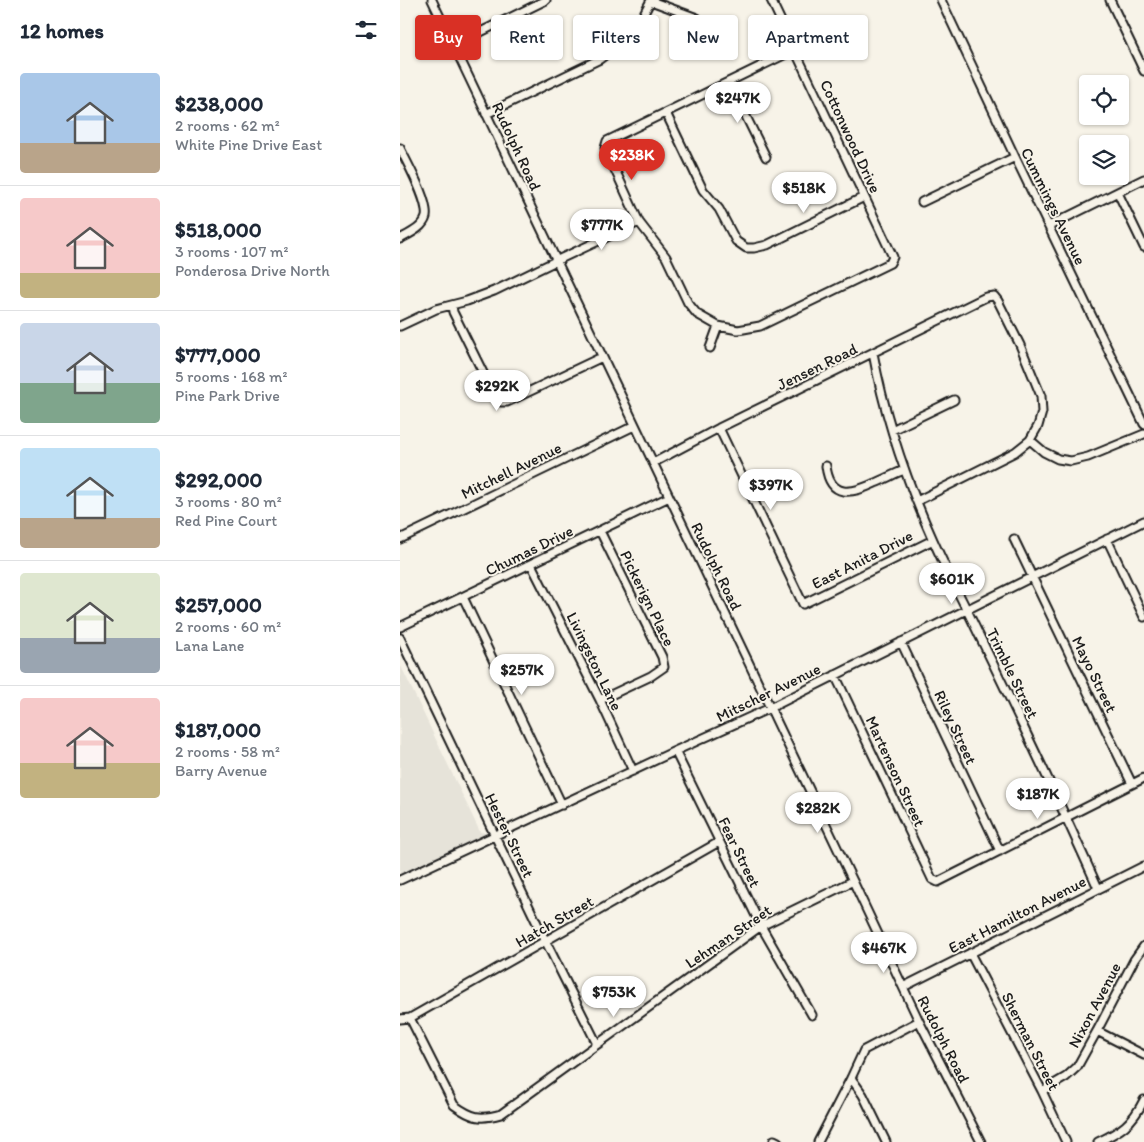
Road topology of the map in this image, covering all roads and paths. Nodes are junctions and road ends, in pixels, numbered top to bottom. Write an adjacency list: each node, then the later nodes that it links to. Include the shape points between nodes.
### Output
1 (432, 0): 7 (street, Rudolph Road)
2 (546, 0): 10 (street)
3 (651, 0): 8 (street); 17 (street, via 622,43 600,59)
4 (771, 0): 9 (street, Cottonwood Drive)
5 (941, 0): 20 (street, Cummings Avenue)
6 (1110, 0): 14 (street)
7 (439, 15)
8 (688, 15)
9 (778, 15)
10 (481, 32)
11 (461, 60): 17 (street, Rudolph Road)
12 (774, 60): 15 (street)
13 (799, 60): 23 (street, Cottonwood Drive)
14 (1144, 71)
15 (729, 82): 16 (street); 19 (street)
16 (666, 113): 23 (street, via 703,190 719,209 736,241 746,248 766,244); 25 (street, via 608,141 605,148)
17 (486, 114): 29 (street, Rudolph Road)
18 (400, 148): 27 (street, via 425,203 426,217 413,232)
19 (766, 157)
20 (1015, 157): 24 (street); 26 (street, Cummings Avenue)
21 (1144, 180): 22 (street)
22 (1118, 193): 26 (street); 28 (street)
23 (864, 197): 32 (street, Cottonwood Drive, via 893,257 890,263 760,326 738,330)
24 (922, 202)
25 (639, 222): 29 (street); 32 (street, via 666,257 688,303 697,314)
26 (1049, 226): 37 (street, Cummings Avenue)
27 (400, 239)
28 (1144, 247)
29 (556, 261): 30 (street, via 480,297); 35 (street, Rudolph Road)
30 (452, 305): 31 (street); 35 (street, via 496,399 501,402)
31 (400, 326)
32 (718, 326): 33 (street)
33 (710, 348)
34 (874, 353): 39 (street, Jensen Road); 40 (street, Trimble Street); 42 (street, Jensen Road, via 986,297 994,296 1020,345 1041,396 1042,412)
35 (602, 357): 38 (street, Rudolph Road)
36 (954, 400): 40 (street)
37 (1144, 424)
38 (634, 426): 43 (street, Rudolph Road); 50 (street, Mitchell Avenue)
39 (719, 428): 43 (street, Jensen Road); 53 (street, East Anita Drive, via 803,604)
40 (892, 430): 45 (street, Trimble Street)
41 (1144, 434): 42 (street, via 1071,461 1044,452)
42 (1030, 440): 47 (street, via 1015,452)
43 (653, 463): 46 (street, Rudolph Road)
44 (826, 466): 45 (street, via 831,482 837,488 850,492)
45 (904, 470): 47 (street, Trimble Street)
46 (669, 497): 49 (street, Chumas Drive); 64 (street, Rudolph Road)
47 (917, 501): 53 (street, Trimble Street)
48 (1144, 521): 52 (street, Mitscher Avenue)
49 (600, 531): 54 (street, Chumas Drive); 63 (street, Pickerign Place, via 664,667)
50 (400, 539)
51 (1014, 539): 55 (street, Mayo Street)
52 (1106, 539): 55 (street, Mitscher Avenue); 58 (street)
53 (933, 540): 57 (street, Trimble Street)
54 (531, 564): 56 (street, Chumas Drive); 63 (street, Livingston Lane)
55 (1032, 576): 57 (street, Mitscher Avenue); 68 (street, Mayo Street)
56 (463, 597): 59 (street, Chumas Drive); 69 (street)
57 (967, 610): 61 (street, Mitscher Avenue); 70 (street, Trimble Street)
58 (1144, 617)
59 (400, 627)
60 (400, 638): 71 (street, Hester Street)
61 (901, 642): 62 (street, Mitscher Avenue); 73 (street, Riley Street)
62 (835, 675): 64 (street, Mitscher Avenue); 73 (street, Martenson Street, via 932,879 938,882)
63 (600, 700): 66 (street, Livingston Lane)
64 (770, 708): 65 (street, Mitscher Avenue); 76 (street, Rudolph Road)
65 (675, 751): 66 (street, Mitscher Avenue); 72 (street, Fear Street)
66 (633, 771): 69 (street, Mitscher Avenue)
67 (1144, 778): 68 (street)
68 (1132, 784): 70 (street)
69 (562, 805): 71 (street, Mitscher Avenue)
70 (1066, 817): 73 (street); 77 (street, Trimble Street)
71 (495, 835): 75 (street, Mitscher Avenue); 79 (street, Hester Street)
72 (720, 842): 78 (street, Fear Street); 79 (street, Hatch Street)
73 (1000, 851)
74 (1144, 866): 77 (street, East Hamilton Avenue)
75 (400, 880)
76 (853, 881): 78 (street, Lehman Street); 82 (street, Rudolph Road)
77 (1098, 888): 81 (street, East Hamilton Avenue)
78 (761, 926): 83 (street, Fear Street); 88 (street, Lehman Street)
79 (546, 942): 84 (street, Hatch Street); 88 (street, Hester Street)
80 (1144, 946): 87 (street, Nixon Avenue)
81 (970, 953): 82 (street, East Hamilton Avenue); 91 (street, Sherman Street)
82 (903, 987): 86 (street, Rudolph Road)
83 (812, 1016)
84 (410, 1018): 85 (street, Hatch Street); 88 (street, Lehman Street, via 454,1105 478,1118 501,1114)
85 (400, 1020)
86 (919, 1021): 90 (street, via 864,1050); 95 (street, Rudolph Road)
87 (1097, 1031): 89 (street); 91 (street, Nixon Avenue, via 1077,1068)
88 (597, 1044)
89 (1144, 1055)
90 (851, 1078): 93 (street); 94 (street)
91 (1042, 1091): 96 (street, Sherman Street)
92 (1144, 1100): 97 (street, via 1129,1123)
93 (818, 1142)
94 (886, 1142)
95 (981, 1142)
96 (1066, 1142)
97 (1098, 1142)

